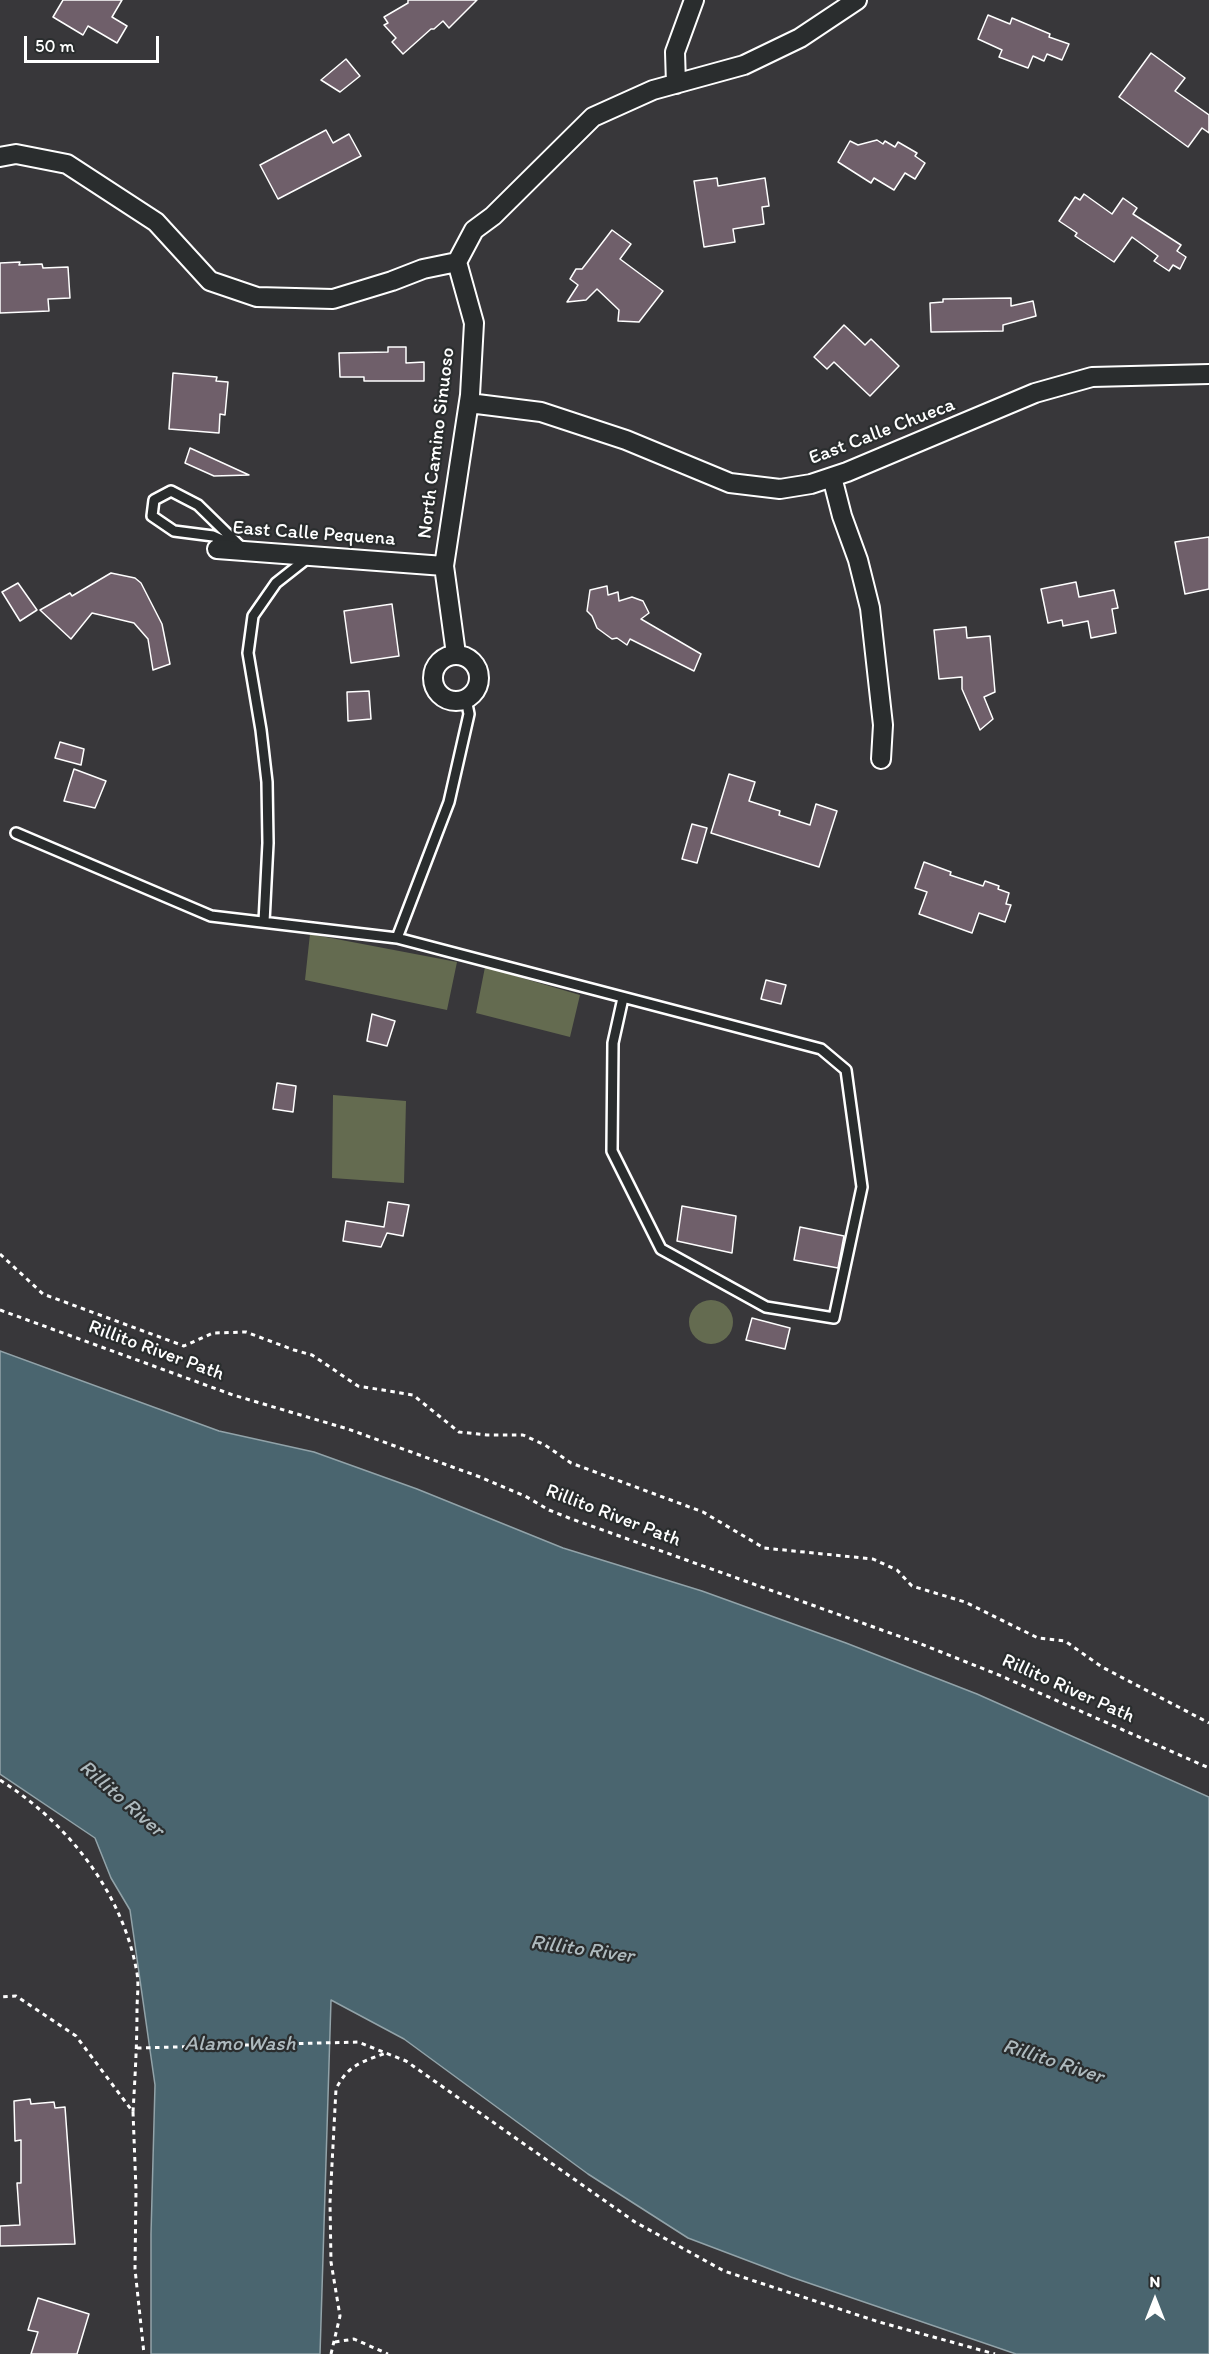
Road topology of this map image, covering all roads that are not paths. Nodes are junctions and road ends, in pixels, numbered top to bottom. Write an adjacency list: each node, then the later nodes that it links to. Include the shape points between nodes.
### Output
1 (694, 0): 3 (street, via 675,52)
2 (857, 0): 3 (street, via 800,38 744,65)
3 (676, 84): 5 (street, via 593,117 474,230)
4 (0, 157): 5 (street, via 16,154 67,164 156,222 210,281 257,297 333,299 423,269)
5 (457, 262): 7 (street, North Camino Sinuoso, via 474,323)
6 (1209, 374): 8 (street, East Calle Chueca, via 1092,377 1035,393)
7 (469, 403): 8 (street, East Calle Chueca, via 541,412 626,440 730,483 780,489); 12 (street, North Camino Sinuoso)
8 (832, 477): 15 (street, via 870,608 883,725)
9 (217, 549): 10 (street, East Calle Pequena)
10 (244, 550): 10 (lane, via 198,505 171,491 154,500 152,516 174,531 213,537); 11 (street, East Calle Pequena)
11 (310, 555): 12 (street, East Calle Pequena); 17 (lane, via 276,583 253,616 248,653 267,782)
12 (444, 566): 13 (street, North Camino Sinuoso)
13 (456, 654): 14 (street, via 471,660 479,673 477,689); 14 (street, via 442,659 433,679 444,697)
14 (466, 699): 18 (lane, via 469,714 449,802)
15 (880, 759)
16 (15, 833): 17 (lane, via 211,916)
17 (264, 922): 18 (lane)
18 (397, 938): 19 (lane)
19 (623, 998): 19 (lane, via 613,1043 612,1151 662,1250 765,1307 834,1318 862,1187 846,1070 821,1049)

